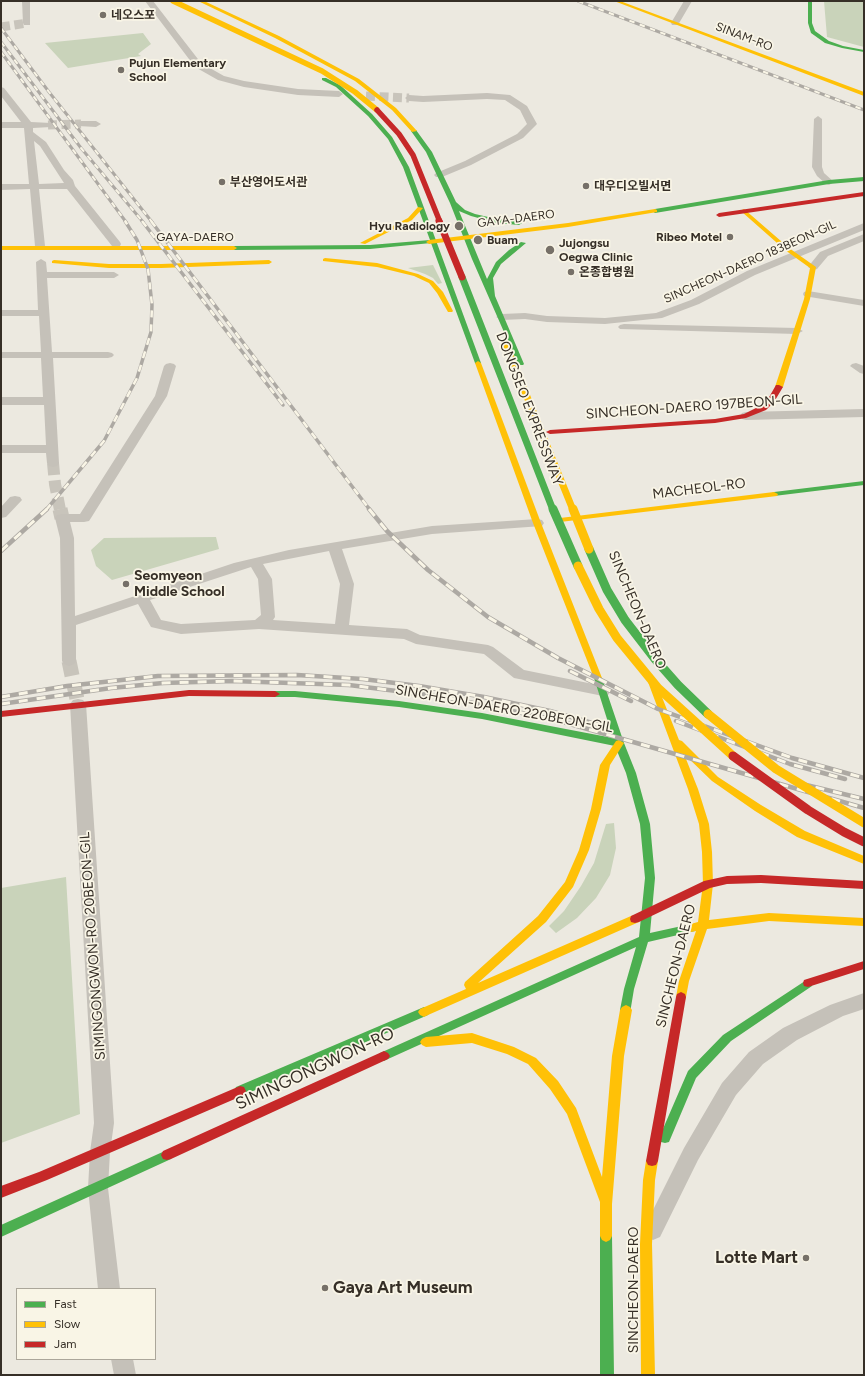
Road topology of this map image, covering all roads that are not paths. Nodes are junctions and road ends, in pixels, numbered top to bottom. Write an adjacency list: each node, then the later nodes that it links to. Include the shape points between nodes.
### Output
1 (26, 1): 10 (street)
2 (150, 1): 14 (street, via 198,65 207,71 222,78 254,86)
3 (164, 1): 31 (main road, SINCHEON-DAERO, via 293,61 338,86 370,115 390,138 406,167)
4 (173, 1): 93 (main road, DONGSEO EXPRESSWAY, bridge, via 322,71 355,92 377,110 399,134 413,155 425,182 561,530 599,609 617,638 658,688 725,751 808,810)
5 (187, 1): 92 (main road, DONGSEO EXPRESSWAY, bridge, via 335,71 363,88 390,110 412,134 438,180 595,565 625,620 678,685 713,718 776,769)
6 (200, 1): 23 (main road, SINCHEON-DAERO, via 283,40 357,80 409,124 424,143)
7 (616, 1): 11 (main road, SINAM-RO)
8 (688, 1): 11 (street)
9 (810, 1): 12 (main road, via 810,23 813,32 827,42)
10 (27, 23)
11 (675, 23): 15 (main road, SINAM-RO)
12 (864, 51)
13 (1, 90): 22 (street)
14 (339, 94)
15 (864, 94)
16 (409, 98): 23 (street, via 507,97 524,108 532,124 520,136)
17 (818, 119): 25 (street, via 817,167 820,174)
18 (82, 124): 19 (street)
19 (96, 124)
20 (1, 125): 22 (street)
21 (48, 125): 22 (street)
22 (28, 129): 26 (street, via 43,144); 28 (street)
23 (439, 175): 30 (main road, SINCHEON-DAERO)
24 (864, 178): 25 (main road, GAYA-DAERO)
25 (829, 182): 34 (main road, GAYA-DAERO)
26 (70, 186): 28 (street); 39 (street)
27 (1, 187): 28 (street)
28 (34, 187): 41 (street)
29 (864, 194): 32 (main road)
30 (453, 202): 34 (main road, via 463,211 484,218); 36 (main road, SINCHEON-DAERO)
31 (420, 208): 38 (main road, SINCHEON-DAERO); 43 (main road, via 410,219 366,242)
32 (744, 211): 33 (main road); 47 (main road)
33 (712, 215)
34 (568, 224): 36 (main road, GAYA-DAERO)
35 (864, 226): 47 (street, SINCHEON-DAERO 183BEON-GIL)
36 (466, 237): 38 (main road, GAYA-DAERO); 45 (main road, SINCHEON-DAERO)
37 (859, 239): 51 (street, via 824,254)
38 (432, 242): 43 (main road, GAYA-DAERO, via 370,248); 46 (main road, SINCHEON-DAERO)
39 (116, 244): 41 (main road); 43 (main road)
40 (503, 245): 55 (main road, GAYA-DAERO, via 527,242 511,251 498,263 490,278)
41 (40, 246): 42 (main road)
42 (1, 248): 43 (main road, GAYA-DAERO)
43 (333, 248)
44 (483, 248): 45 (main road, GAYA-DAERO)
45 (472, 250): 46 (main road, GAYA-DAERO); 55 (main road, SINCHEON-DAERO)
46 (433, 254): 62 (main road, SINCHEON-DAERO, via 446,274)
47 (796, 255): 51 (main road); 60 (street, SINCHEON-DAERO 183BEON-GIL, via 751,273 695,302 658,316)
48 (386, 258): 62 (main road, via 321,260 397,268 431,282 440,292 456,322)
49 (279, 261): 50 (main road, via 161,266)
50 (38, 262): 52 (street)
51 (813, 267): 54 (main road)
52 (42, 275): 53 (street); 58 (street)
53 (114, 275)
54 (808, 294): 56 (street); 61 (main road)
55 (493, 300): 59 (main road, SINCHEON-DAERO)
56 (864, 303)
57 (1, 313): 58 (street)
58 (44, 313): 64 (street)
59 (502, 317): 60 (street, SINCHEON-DAERO 183BEON-GIL); 71 (main road, SINCHEON-DAERO)
60 (605, 321): 61 (street, via 633,328)
61 (797, 331): 70 (main road, via 778,389 763,408)
62 (468, 335): 79 (main road, SINCHEON-DAERO)
63 (1, 355): 64 (street)
64 (47, 355): 65 (street); 68 (street)
65 (108, 355)
66 (170, 366): 83 (street, via 161,396 84,518 62,518 67,538)
67 (1, 401): 68 (street)
68 (49, 401): 72 (street)
69 (864, 413): 70 (street, SINCHEON-DAERO 197BEON-GIL)
70 (746, 416): 71 (main road, SINCHEON-DAERO 197BEON-GIL, via 715,421)
71 (550, 432): 78 (main road, SINCHEON-DAERO)
72 (52, 449): 73 (street); 74 (street)
73 (1, 450)
74 (53, 463)
75 (864, 483): 78 (main road, MACHEOL-RO)
76 (1, 500): 77 (street, via 15,500)
77 (1, 514)
78 (583, 518): 79 (main road, MACHEOL-RO); 90 (main road, SINCHEON-DAERO)
79 (537, 523): 80 (street, via 432,530); 87 (main road, SINCHEON-DAERO)
80 (334, 547): 81 (street); 85 (street, via 347,584)
81 (255, 562): 82 (street); 84 (street, via 264,579 268,617)
82 (142, 598): 83 (street); 84 (street, via 156,624 181,629)
83 (68, 623): 86 (street)
84 (259, 624): 85 (street)
85 (341, 630): 87 (street, via 407,634 416,639 488,650 520,674)
86 (69, 662)
87 (603, 691): 91 (main road, SINCHEON-DAERO)
88 (78, 704): 89 (main road, SINCHEON-DAERO 220BEON-GIL); 91 (main road, SINCHEON-DAERO 220BEON-GIL, via 189,694 295,694 407,705 482,716); 105 (street, SIMINGONGWON-RO 20BEON-GIL, via 104,1123)
89 (1, 714)
90 (674, 738): 94 (main road, via 715,779 758,808 801,834); 95 (main road, SINCHEON-DAERO, via 704,824)
91 (619, 743): 97 (main road, SINCHEON-DAERO, via 631,773 645,824 650,859); 102 (main road, via 605,765 584,850 568,884 542,918)
92 (864, 823)
93 (864, 842)
94 (864, 860)
95 (708, 884): 96 (main road, SIMINGONGWON-RO, via 727,880 761,879); 97 (main road, SIMINGONGWON-RO); 99 (main road, SINCHEON-DAERO)
96 (864, 885)
97 (647, 913): 100 (main road, SINCHEON-DAERO); 102 (main road, SIMINGONGWON-RO)
98 (864, 922): 99 (main road, SIMINGONGWON-RO, via 769,917)
99 (704, 924): 100 (main road, SIMINGONGWON-RO); 106 (main road, SINCHEON-DAERO, via 684,981)
100 (644, 939): 104 (main road, SIMINGONGWON-RO); 109 (main road, SINCHEON-DAERO, via 629,989 618,1056)
101 (864, 965): 106 (main road, via 813,980 727,1038 692,1074)
102 (452, 999): 105 (main road, SIMINGONGWON-RO)
103 (864, 1001): 111 (street, via 837,1010 790,1034 756,1058 728,1089 691,1154)
104 (410, 1044): 107 (main road, SIMINGONGWON-RO); 109 (main road, via 472,1038 510,1050 532,1062 554,1085 572,1112)
105 (100, 1152): 107 (street, SIMINGONGWON-RO 20BEON-GIL); 108 (main road, SIMINGONGWON-RO)
106 (649, 1180): 111 (main road, SINCHEON-DAERO)
107 (98, 1188): 110 (main road, SIMINGONGWON-RO); 112 (street, SIMINGONGWON-RO 20BEON-GIL)
108 (1, 1192)
109 (606, 1204): 115 (main road, SINCHEON-DAERO)
110 (1, 1231)
111 (646, 1244): 116 (main road, SINCHEON-DAERO)
112 (108, 1288)
113 (122, 1360): 114 (street)
114 (125, 1375)
115 (608, 1375)
116 (648, 1375)

